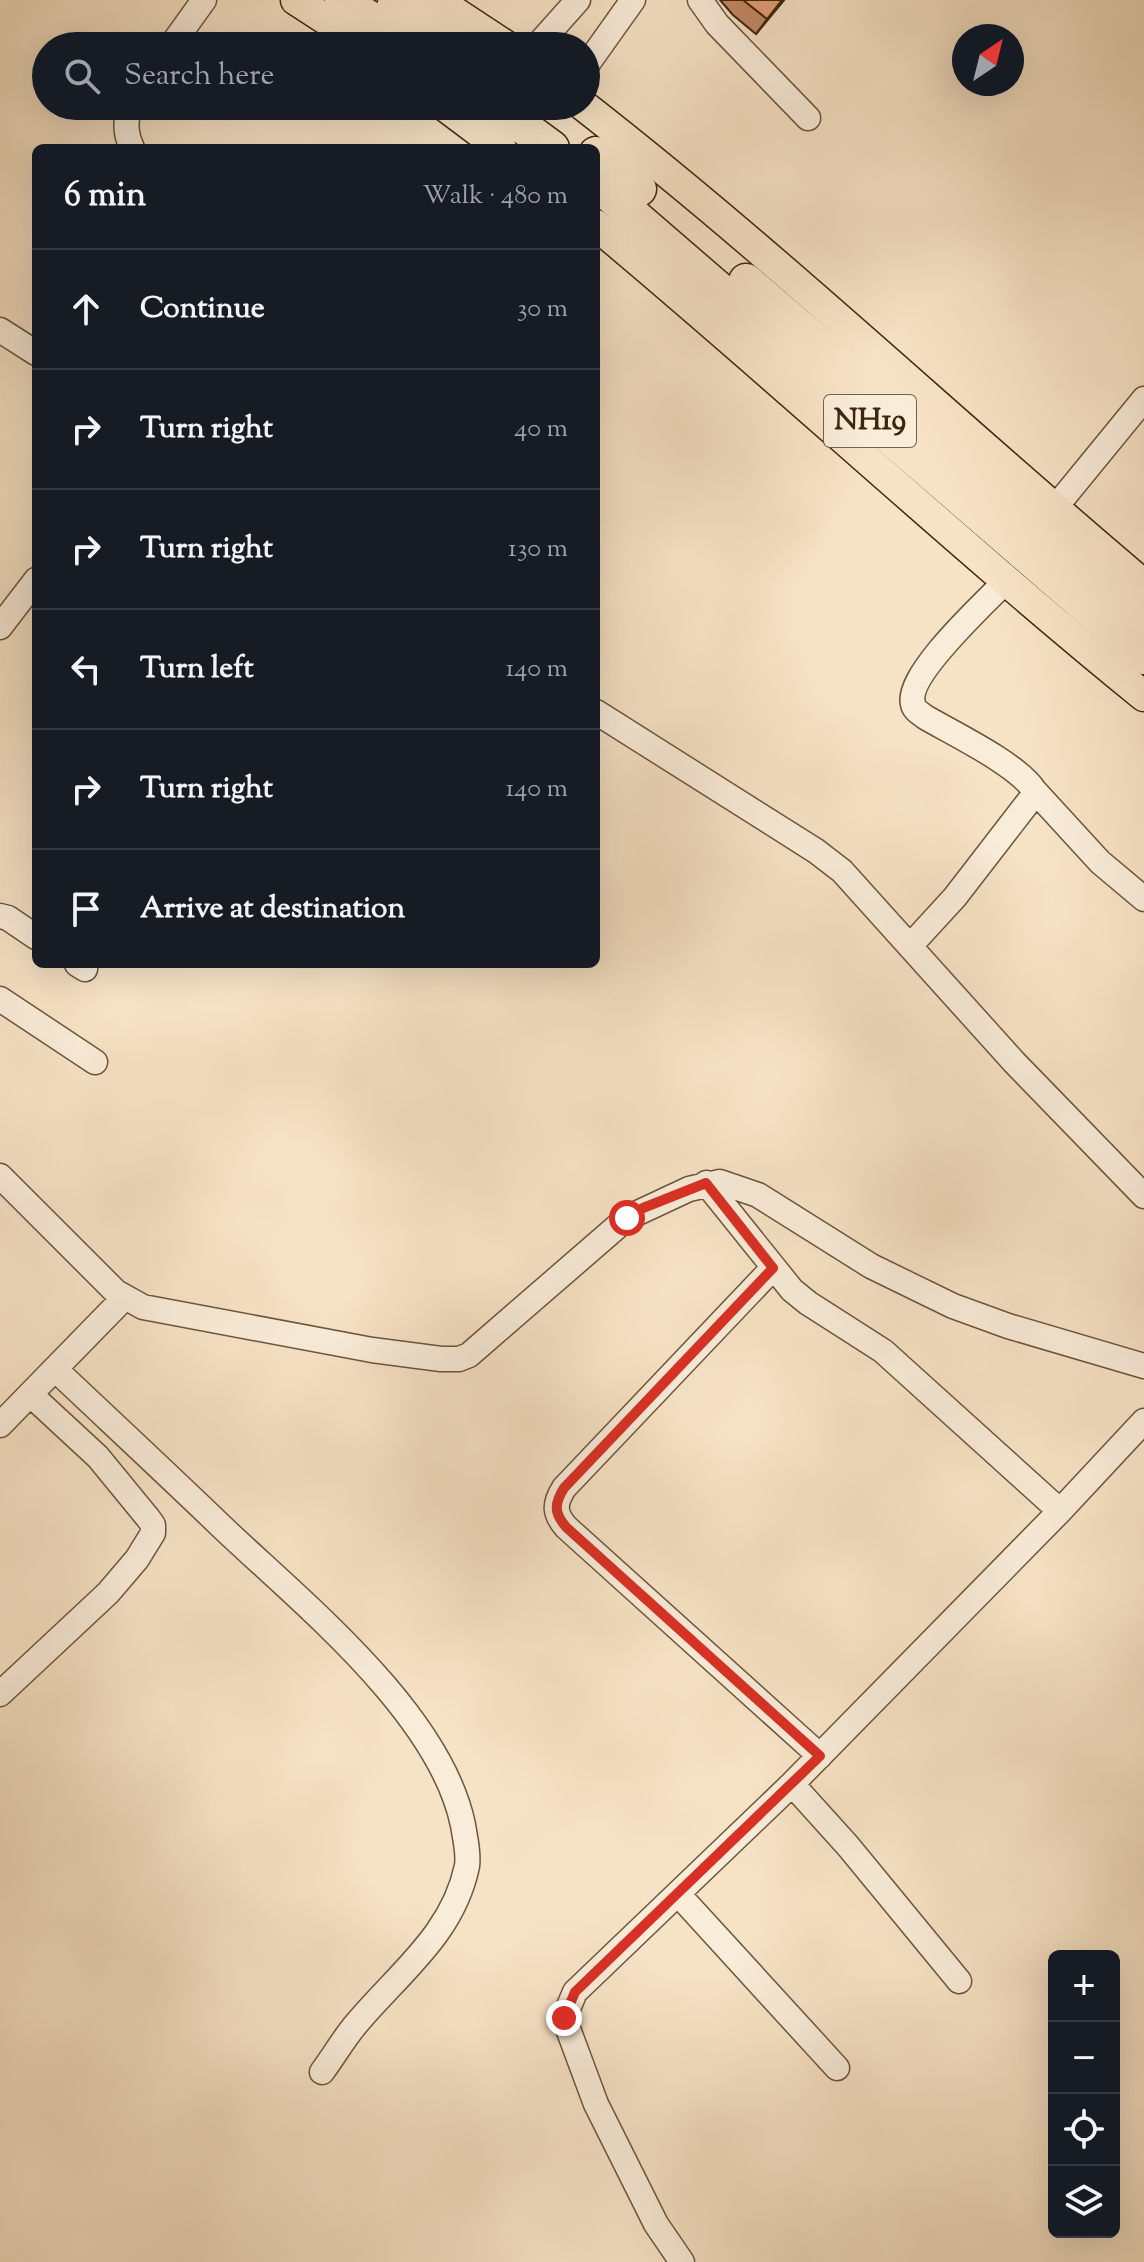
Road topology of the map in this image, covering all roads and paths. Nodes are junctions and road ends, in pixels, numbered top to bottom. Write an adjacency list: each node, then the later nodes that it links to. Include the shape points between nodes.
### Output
1 (204, 0): 10 (street)
2 (296, 0): 11 (main road)
3 (320, 0): 12 (highway)
4 (342, 0): 13 (highway)
5 (384, 0): 14 (highway)
6 (578, 0): 16 (street)
7 (633, 0): 17 (street)
8 (700, 0): 19 (street)
9 (437, 3): 15 (main road)
10 (181, 32)
11 (345, 32)
12 (352, 32)
13 (390, 32)
14 (430, 32)
15 (484, 32)
16 (549, 32)
17 (600, 46)
18 (600, 118): 34 (main road)
19 (808, 118)
20 (125, 120): 24 (street)
21 (464, 120): 25 (main road)
22 (514, 120): 26 (highway)
23 (552, 120): 27 (highway)
24 (130, 144)
25 (496, 144)
26 (547, 144)
27 (584, 144)
28 (600, 157): 38 (highway, NH19)
29 (600, 186): 40 (highway, NH19)
30 (600, 228): 35 (main road)
31 (0, 330): 32 (street)
32 (32, 350)
33 (1144, 399): 34 (street)
34 (1054, 509): 37 (main road)
35 (1006, 581): 41 (main road); 43 (street, via 945,643 912,699 925,717 999,761)
36 (32, 585): 39 (street)
37 (1144, 585)
38 (1144, 623)
39 (0, 627)
40 (1144, 657)
41 (1144, 696)
42 (600, 715): 47 (street, via 816,851 853,881)
43 (1034, 790): 44 (street, via 1100,862); 47 (street, via 1031,801 955,897)
44 (1144, 899)
45 (0, 916): 46 (street)
46 (32, 934)
47 (911, 945): 52 (street, via 1014,1062)
48 (0, 999): 49 (street)
49 (95, 1062)
50 (0, 1176): 54 (street)
51 (706, 1183): 53 (street); 54 (street, via 627,1218 480,1347 459,1359 372,1350 158,1311); 55 (street, via 733,1185 758,1195 871,1266 953,1306)
52 (1144, 1196)
53 (773, 1268): 60 (street, via 808,1303 883,1351); 62 (street, via 564,1488 556,1501 557,1517)
54 (124, 1298): 56 (street)
55 (1144, 1366)
56 (55, 1369): 57 (street); 67 (street, via 334,1633 404,1710 450,1785 467,1846 455,1905 431,1943 358,2022)
57 (31, 1395): 59 (street); 61 (street, via 109,1469 153,1525 153,1533 108,1593)
58 (1144, 1421): 60 (street)
59 (0, 1425)
60 (1060, 1511): 62 (street)
61 (0, 1694)
62 (820, 1756): 63 (street)
63 (792, 1784): 64 (street); 65 (street)
64 (678, 1894): 66 (street); 68 (street, via 575,1992 564,2018 596,2104 656,2224)
65 (959, 1981)
66 (837, 2068)
67 (322, 2072)
68 (682, 2262)

